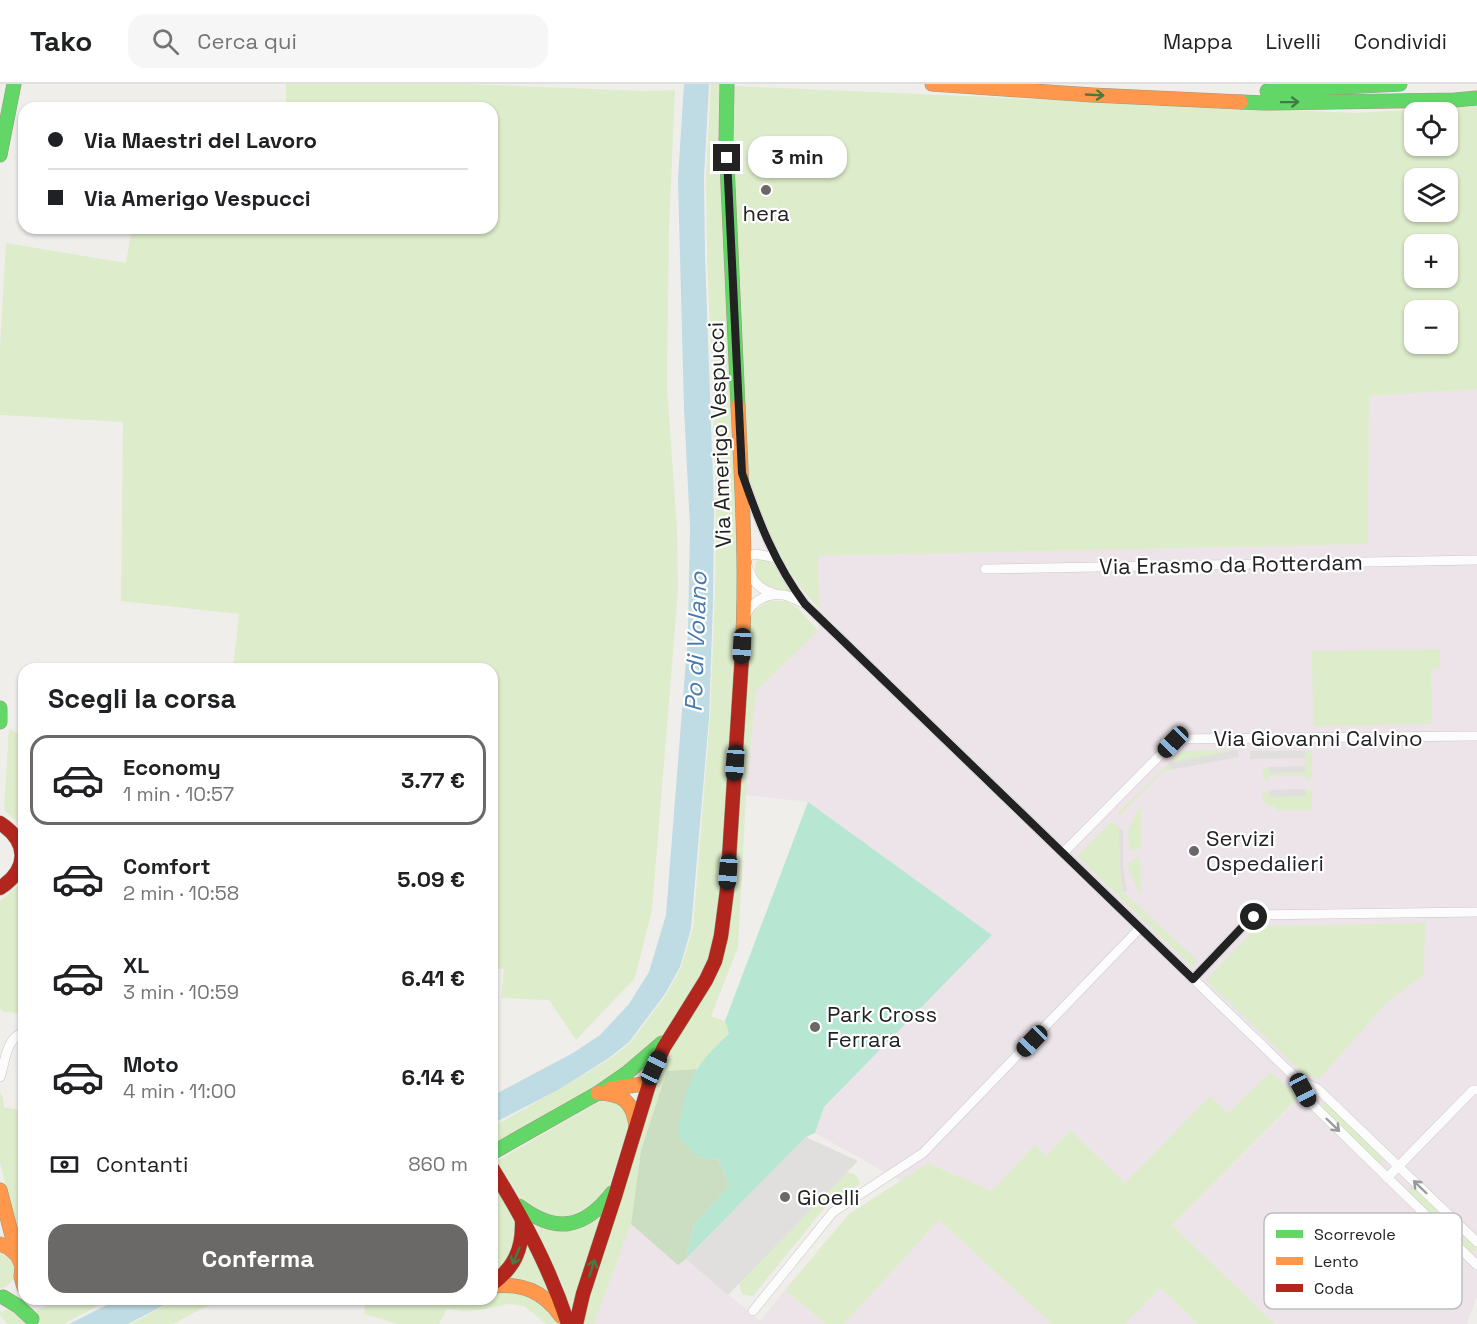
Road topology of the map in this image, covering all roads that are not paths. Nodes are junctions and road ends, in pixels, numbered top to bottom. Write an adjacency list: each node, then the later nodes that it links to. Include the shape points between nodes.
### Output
1 (14, 84): 7 (main road)
2 (727, 84): 8 (main road, Via Amerigo Vespucci, via 726,141)
3 (932, 84): 6 (main road, one-way to 6, via 1264,103)
4 (1113, 84): 5 (main road, via 1264,91)
5 (1400, 84)
6 (1477, 98)
7 (0, 155)
8 (742, 473): 9 (main road, Via Amerigo Vespucci); 10 (street)
9 (745, 557): 10 (street, via 756,554); 13 (street, via 755,582); 15 (main road, Via Amerigo Vespucci)
10 (776, 558): 14 (street)
11 (1477, 560): 12 (street, Via Erasmo da Rotterdam)
12 (985, 569)
13 (776, 594): 14 (street); 15 (street, via 752,605)
14 (805, 604): 21 (street)
15 (744, 622): 27 (main road, Via Amerigo Vespucci, via 724,920 709,973)
16 (0, 708): 17 (main road)
17 (0, 722)
18 (1477, 736): 21 (street, Via Giovanni Calvino, via 1178,739)
19 (1, 822): 20 (main road)
20 (18, 841)
21 (1062, 853): 25 (street)
22 (18, 876): 23 (main road)
23 (0, 888)
24 (1477, 912): 26 (street, via 1260,915 1247,922)
25 (1140, 928): 26 (street); 55 (street, via 922,1153 833,1212)
26 (1193, 979): 30 (street)
27 (678, 1025): 31 (main road); 33 (main road, via 660,1046)
28 (18, 1035): 29 (street, via 10,1043)
29 (0, 1077)
30 (1297, 1079): 36 (street, via 1318,1089); 39 (street, one-way to 39, via 1309,1101)
31 (649, 1083): 33 (main road); 34 (main road)
32 (1477, 1090): 36 (street)
33 (598, 1093): 34 (main road, via 625,1099 634,1111); 35 (main road)
34 (636, 1126): 37 (main road)
35 (498, 1150)
36 (1398, 1166): 39 (street); 43 (street, one-way to 36)
37 (621, 1174): 41 (main road, via 613,1193 599,1210 568,1224 537,1220); 58 (main road, one-way to 37)
38 (498, 1178): 41 (main road)
39 (1387, 1178): 42 (street)
40 (0, 1190): 49 (main road)
41 (507, 1193): 44 (main road)
42 (1423, 1213)
43 (1447, 1213)
44 (522, 1219): 51 (main road, one-way to 51, via 518,1253); 57 (main road, via 548,1269)
45 (1462, 1228): 46 (street, one-way to 45)
46 (1477, 1242)
47 (0, 1244): 49 (main road)
48 (1462, 1250): 50 (street)
49 (17, 1255)
50 (1477, 1265)
51 (498, 1280)
52 (498, 1285): 57 (main road, via 536,1291 557,1308)
53 (18, 1286): 54 (main road)
54 (1, 1301): 56 (main road)
55 (753, 1311)
56 (29, 1313)
57 (567, 1324)
58 (576, 1324)

